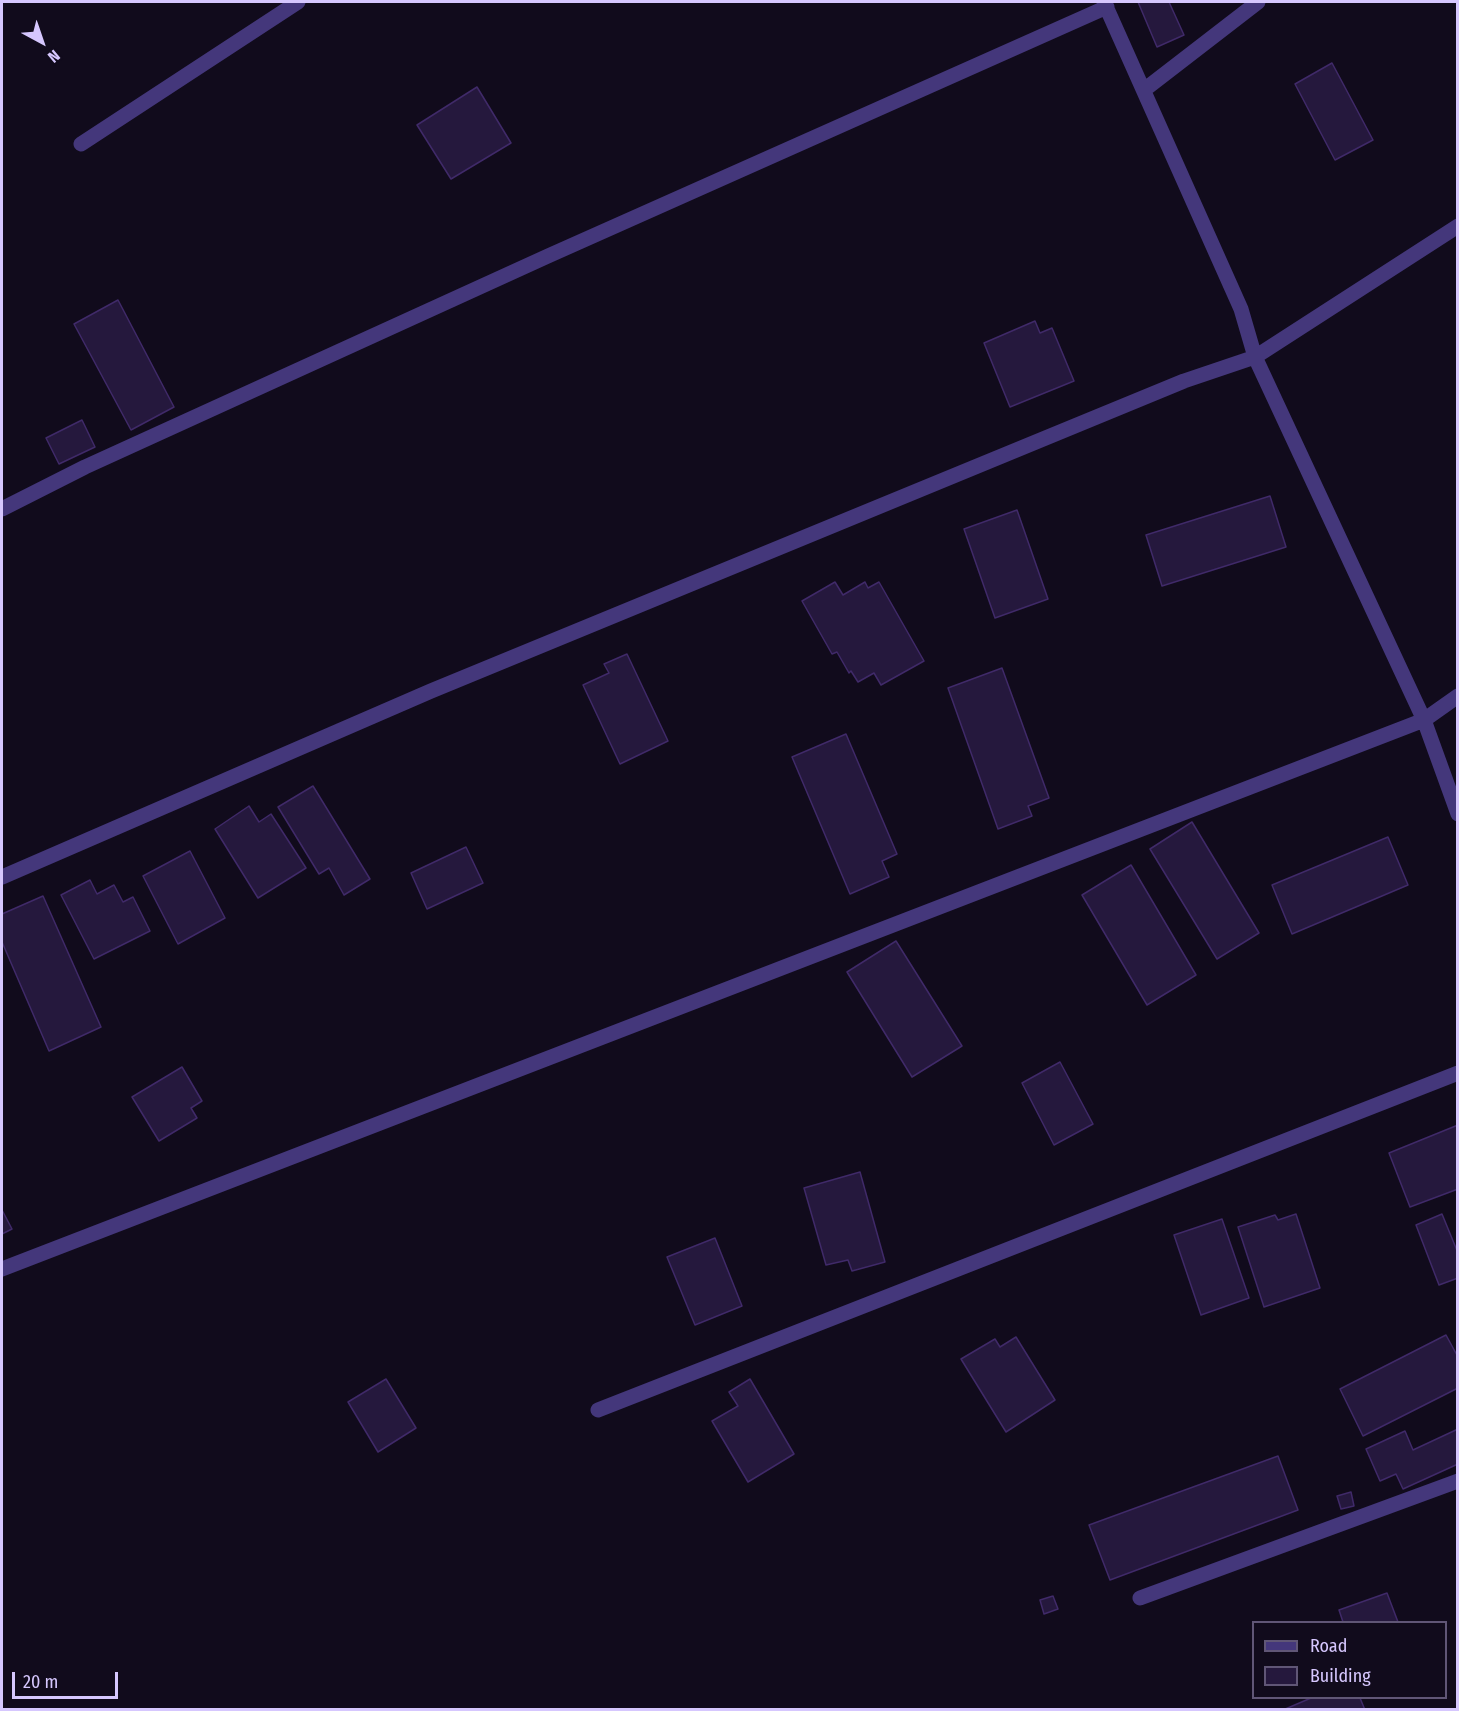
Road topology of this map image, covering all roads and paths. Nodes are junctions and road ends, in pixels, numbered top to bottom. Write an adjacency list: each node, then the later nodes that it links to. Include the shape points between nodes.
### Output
1 (298, 2): 5 (street)
2 (1258, 2): 4 (street)
3 (1106, 4): 4 (street); 8 (street, via 85,467)
4 (1144, 90): 7 (street, via 1241,309)
5 (81, 144)
6 (1458, 226): 7 (street)
7 (1255, 357): 10 (street); 12 (street, via 1173,385 464,678)
8 (2, 509)
9 (1458, 696): 10 (street)
10 (1424, 720): 11 (street); 14 (street)
11 (1458, 814)
12 (2, 877)
13 (1458, 1073): 15 (street)
14 (2, 1269)
15 (598, 1410)
16 (1458, 1481): 17 (street)
17 (1140, 1598)

